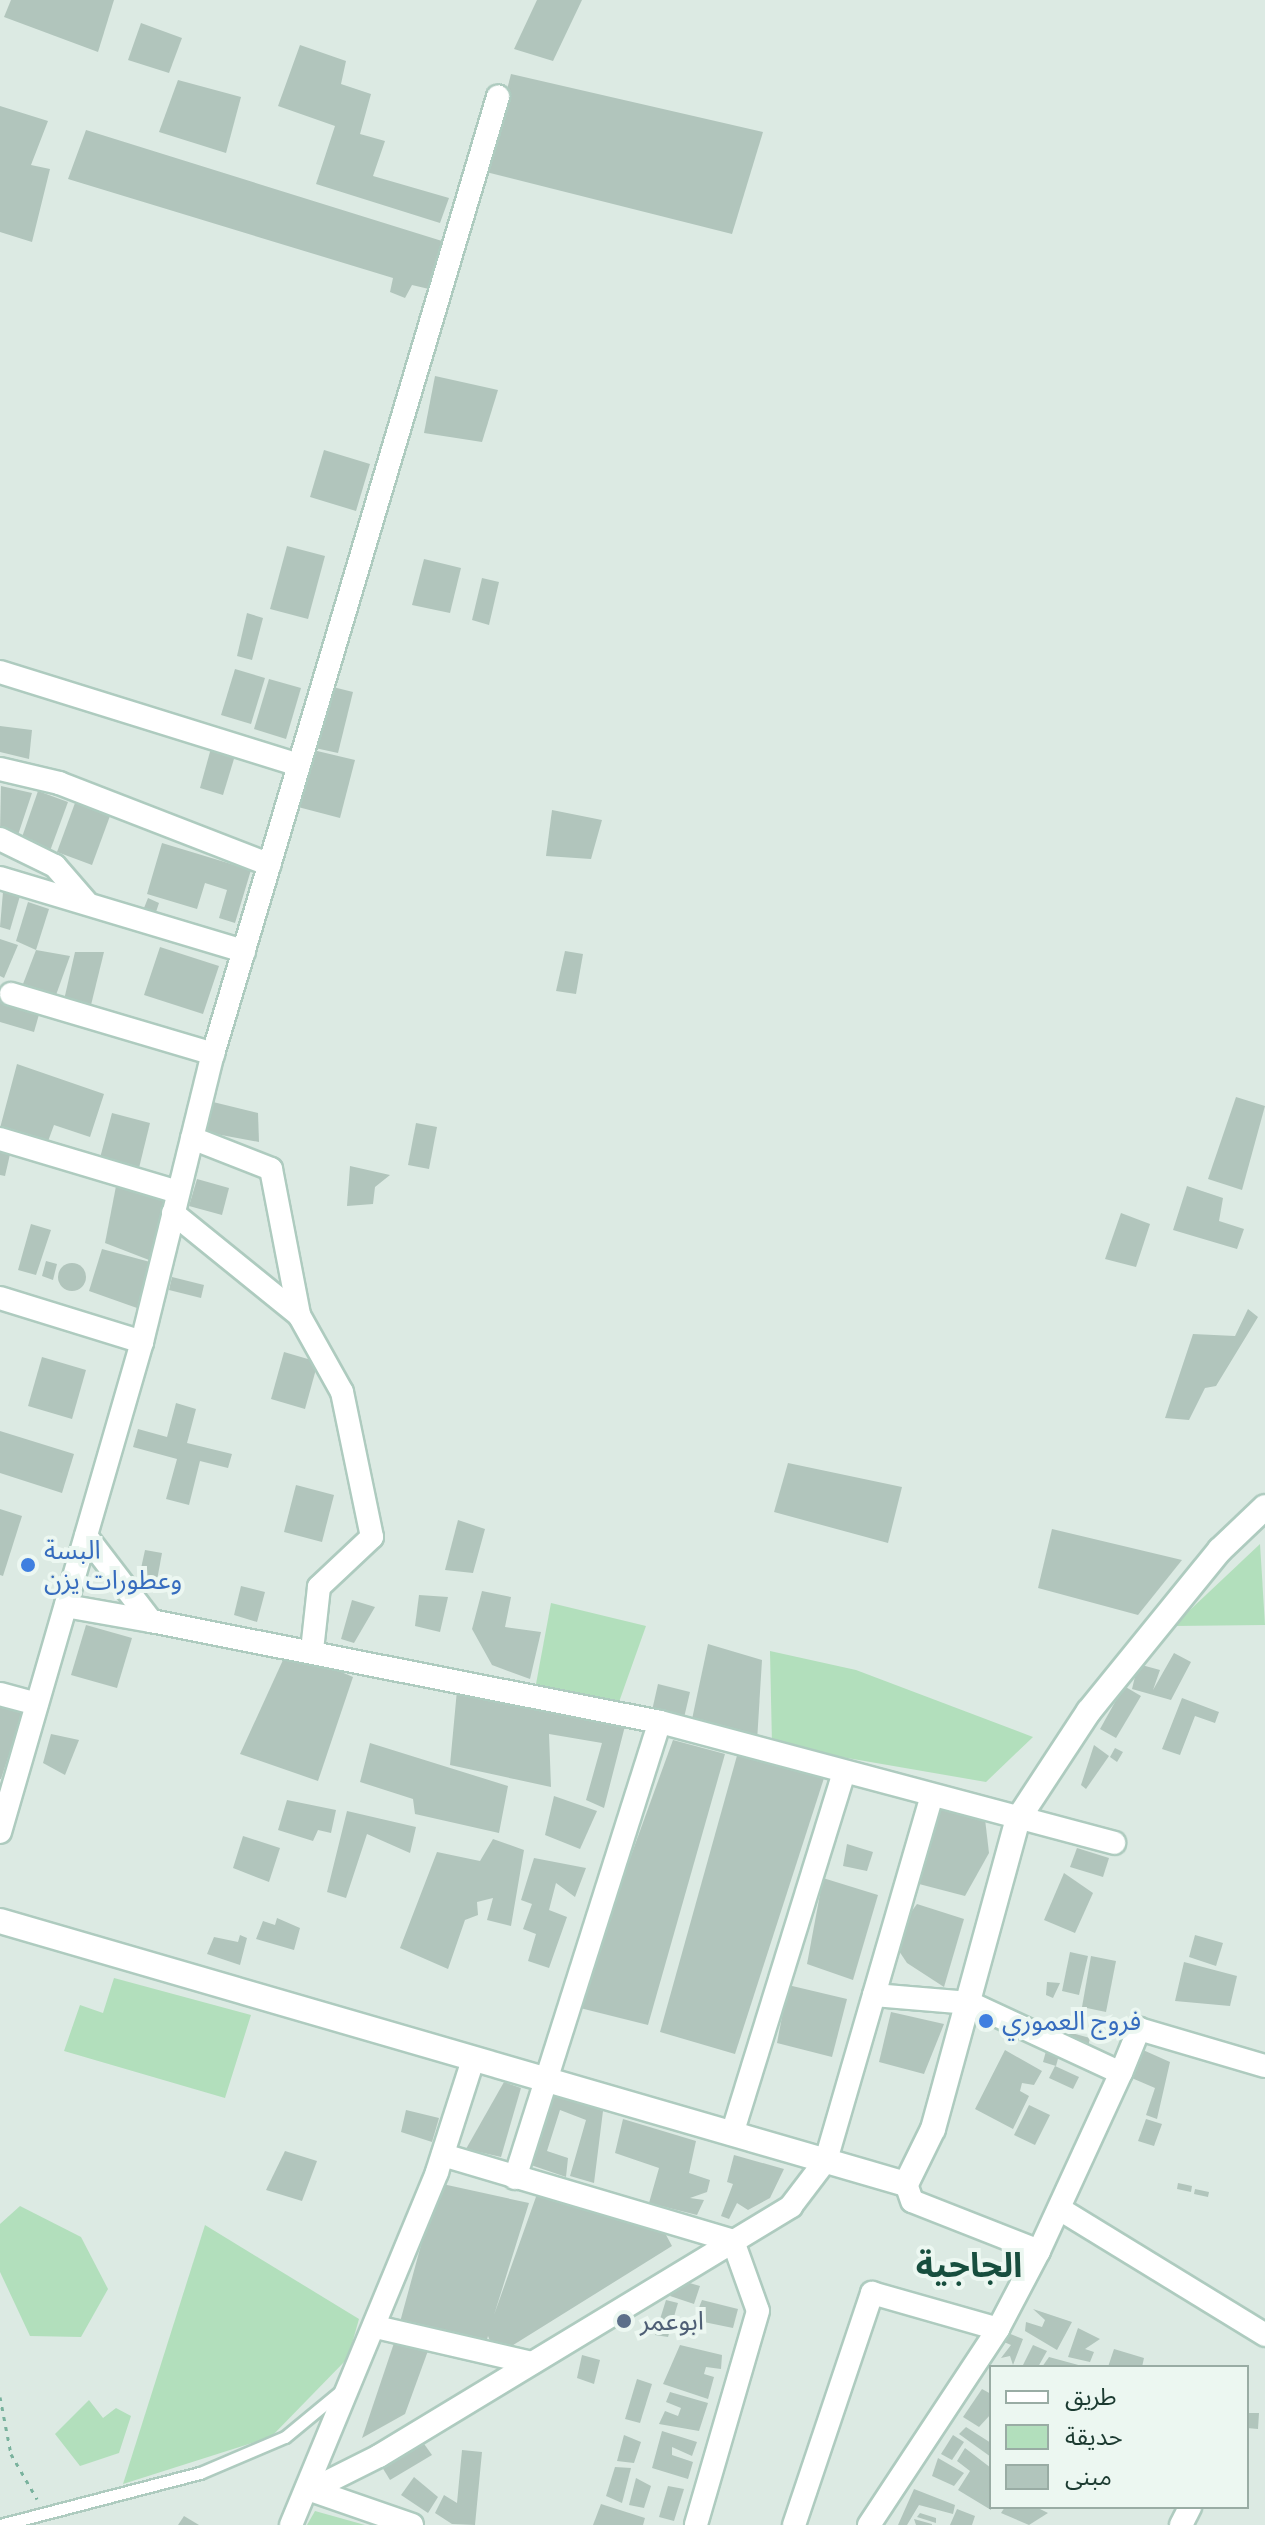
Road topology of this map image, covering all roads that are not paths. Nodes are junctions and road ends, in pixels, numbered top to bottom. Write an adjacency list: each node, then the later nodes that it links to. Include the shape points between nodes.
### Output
1 (498, 97): 3 (street)
2 (0, 672): 3 (street)
3 (299, 765): 6 (street)
4 (0, 769): 6 (street, via 59,783)
5 (0, 839): 8 (street, via 55,866)
6 (270, 865): 9 (street)
7 (0, 878): 8 (street)
8 (89, 905): 9 (street)
9 (244, 951): 11 (street)
10 (11, 994): 11 (street)
11 (213, 1054): 12 (street)
12 (192, 1138): 14 (street); 16 (street, via 271,1169)
13 (0, 1139): 14 (street)
14 (175, 1202): 16 (street); 17 (street)
15 (0, 1298): 17 (street)
16 (299, 1315): 22 (street, via 342,1392 372,1537 319,1587)
17 (142, 1342): 19 (street)
18 (1265, 1507): 28 (street, via 1220,1550 1089,1711)
19 (86, 1536): 20 (street); 21 (street)
20 (66, 1606): 21 (street); 24 (street)
21 (151, 1621): 22 (street)
22 (312, 1650): 25 (street)
23 (0, 1694): 24 (street)
24 (37, 1704): 29 (street)
25 (660, 1722): 26 (street); 37 (street)
26 (844, 1772): 27 (street); 38 (street)
27 (932, 1796): 28 (street); 32 (street)
28 (1018, 1819): 30 (street); 33 (street)
29 (0, 1832)
30 (1114, 1843)
31 (0, 1921): 34 (street)
32 (874, 1995): 33 (street); 40 (street)
33 (970, 2003): 36 (street); 42 (street, via 933,2129)
34 (473, 2060): 37 (street); 39 (street)
35 (1265, 2066): 36 (street, via 1139,2029)
36 (1121, 2073): 43 (street, via 1088,2131)
37 (546, 2081): 38 (street); 41 (street)
38 (732, 2134): 40 (street)
39 (443, 2155): 41 (street); 46 (street)
40 (826, 2160): 42 (street); 44 (street, via 791,2206)
41 (515, 2178): 44 (street)
42 (906, 2184): 45 (street, via 912,2201)
43 (1063, 2211): 45 (street); 48 (street)
44 (733, 2241): 49 (street); 55 (street, via 758,2311)
45 (1039, 2251): 47 (street)
46 (376, 2327): 49 (street); 50 (street)
47 (998, 2329): 56 (street, via 872,2293); 57 (street)
48 (1265, 2335)
49 (532, 2363): 51 (street)
50 (355, 2378): 51 (street); 52 (lane, via 285,2437 200,2473)
51 (311, 2490): 53 (street); 54 (street)
52 (0, 2525)
53 (291, 2525)
54 (412, 2525)
55 (696, 2525)
56 (794, 2525)
57 (869, 2525)

